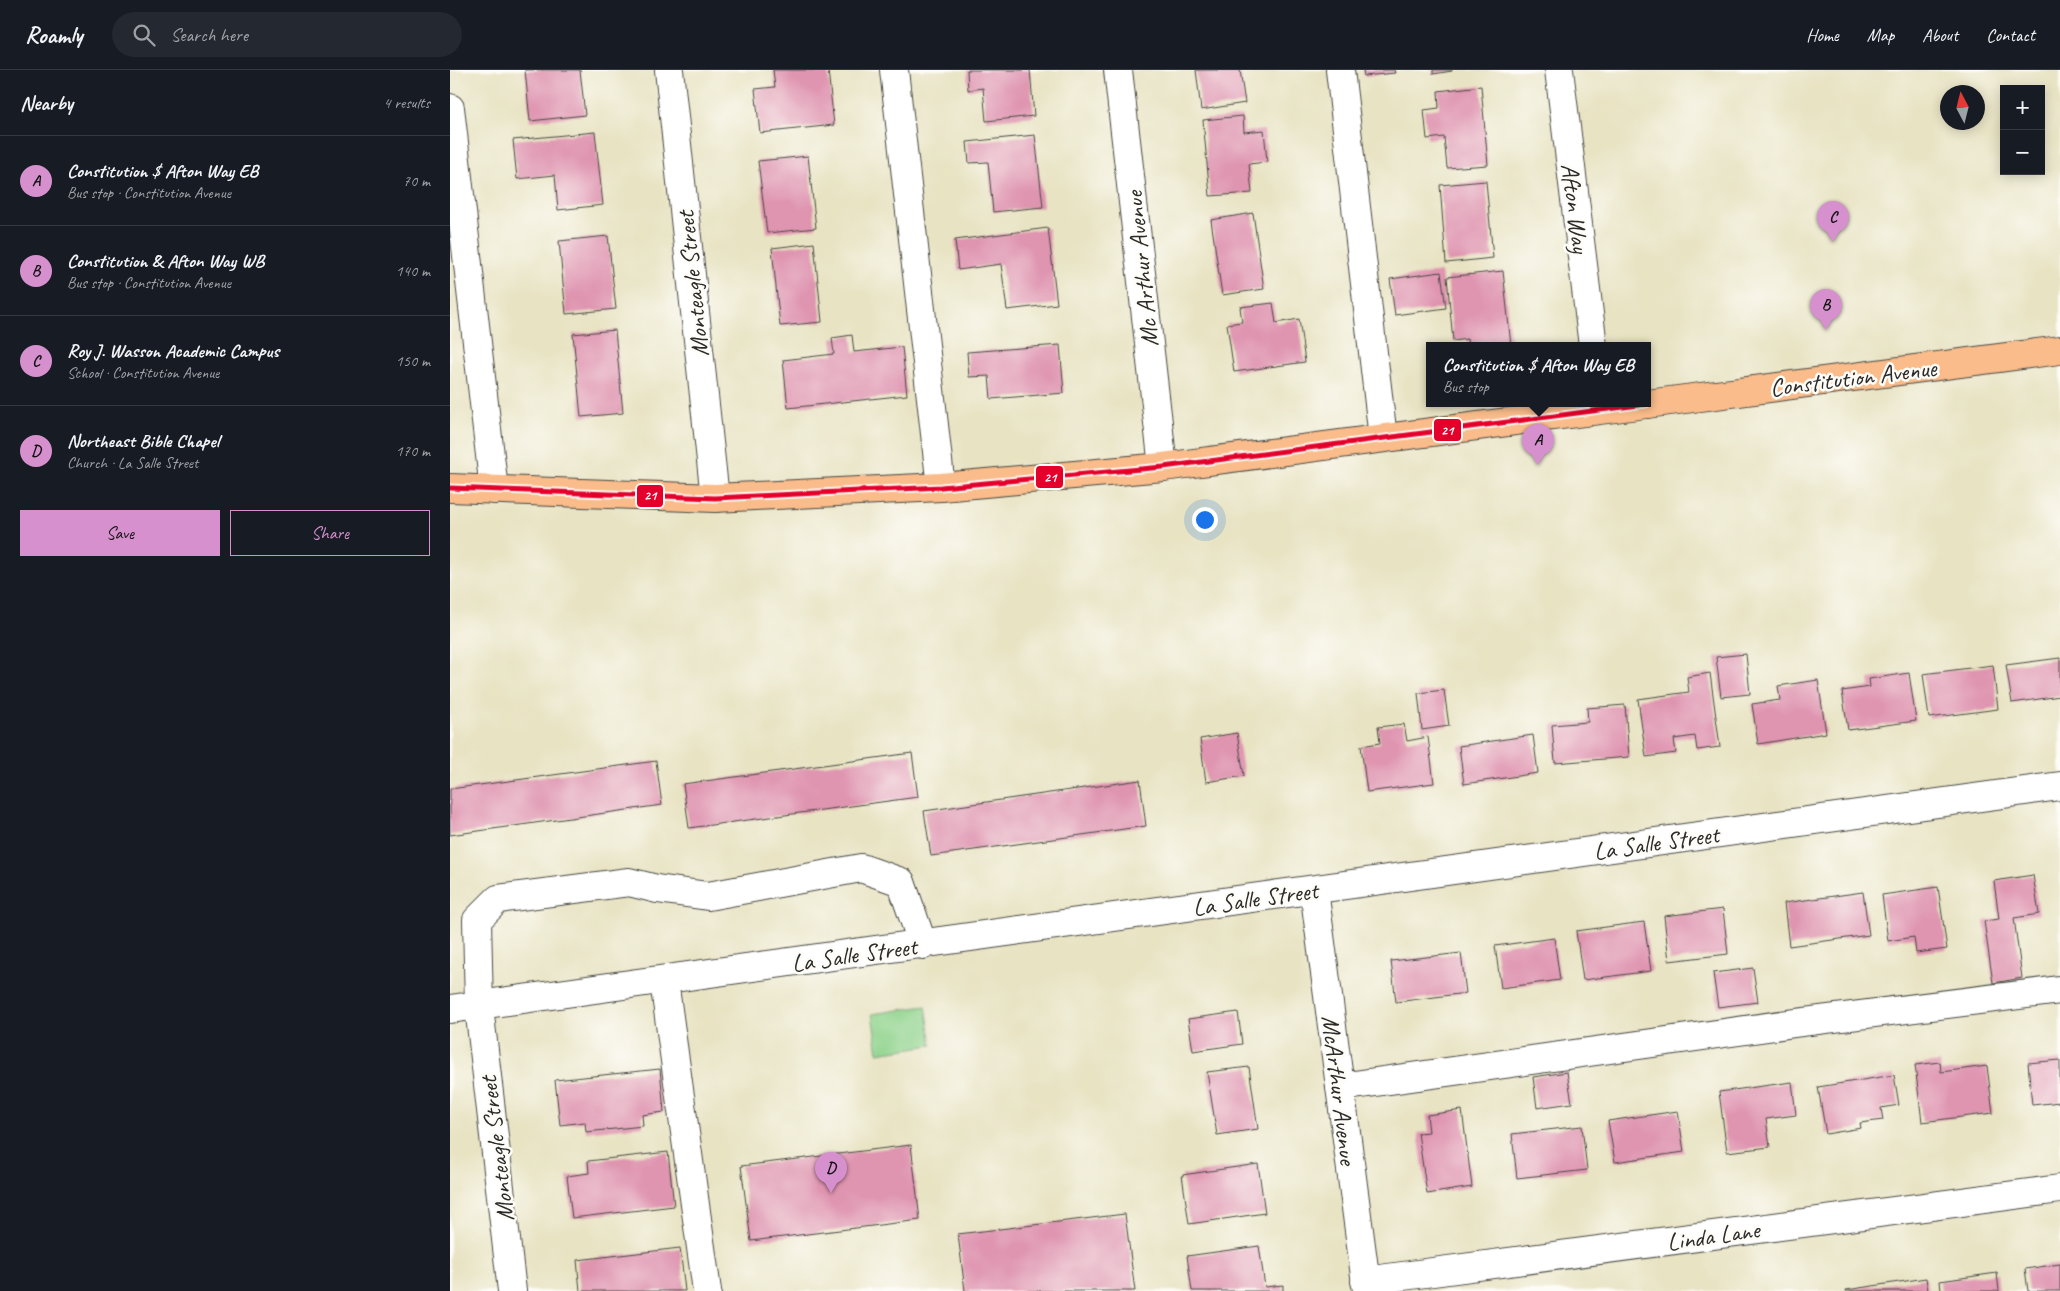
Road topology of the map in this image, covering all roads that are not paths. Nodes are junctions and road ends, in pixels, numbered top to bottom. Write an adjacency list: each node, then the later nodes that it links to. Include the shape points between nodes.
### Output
1 (669, 70): 16 (street, Monteagle Street)
2 (894, 70): 13 (street)
3 (1118, 70): 12 (street, Mc Arthur Avenue)
4 (1340, 70): 11 (street)
5 (1559, 70): 7 (street, Afton Way)
6 (450, 108): 15 (street)
7 (1593, 342)
8 (2060, 350): 9 (main road, Constitution Avenue)
9 (1651, 403)
10 (1601, 407): 11 (main road, Constitution Avenue)
11 (1383, 438): 12 (main road, Constitution Avenue)
12 (1163, 468): 13 (main road, Constitution Avenue)
13 (941, 487): 16 (main road, Constitution Avenue)
14 (450, 488): 15 (main road, Constitution Avenue)
15 (494, 490): 16 (main road, Constitution Avenue)
16 (715, 498)
17 (2060, 786): 18 (street, La Salle Street)
18 (1314, 890): 19 (street, La Salle Street); 24 (street, McArthur Avenue)
19 (923, 945): 20 (street, La Salle Street); 22 (street, Monteagle Street, via 901,882 861,868 708,896 630,882 498,899 478,920)
20 (664, 981): 22 (street, La Salle Street); 28 (street)
21 (2060, 990): 24 (street, via 1795,1023)
22 (478, 1007): 23 (street, La Salle Street); 27 (street, Monteagle Street)
23 (450, 1009)
24 (1340, 1087): 26 (street, McArthur Avenue)
25 (2060, 1189): 26 (street, Linda Lane)
26 (1366, 1286)
27 (512, 1291)
28 (707, 1291)

